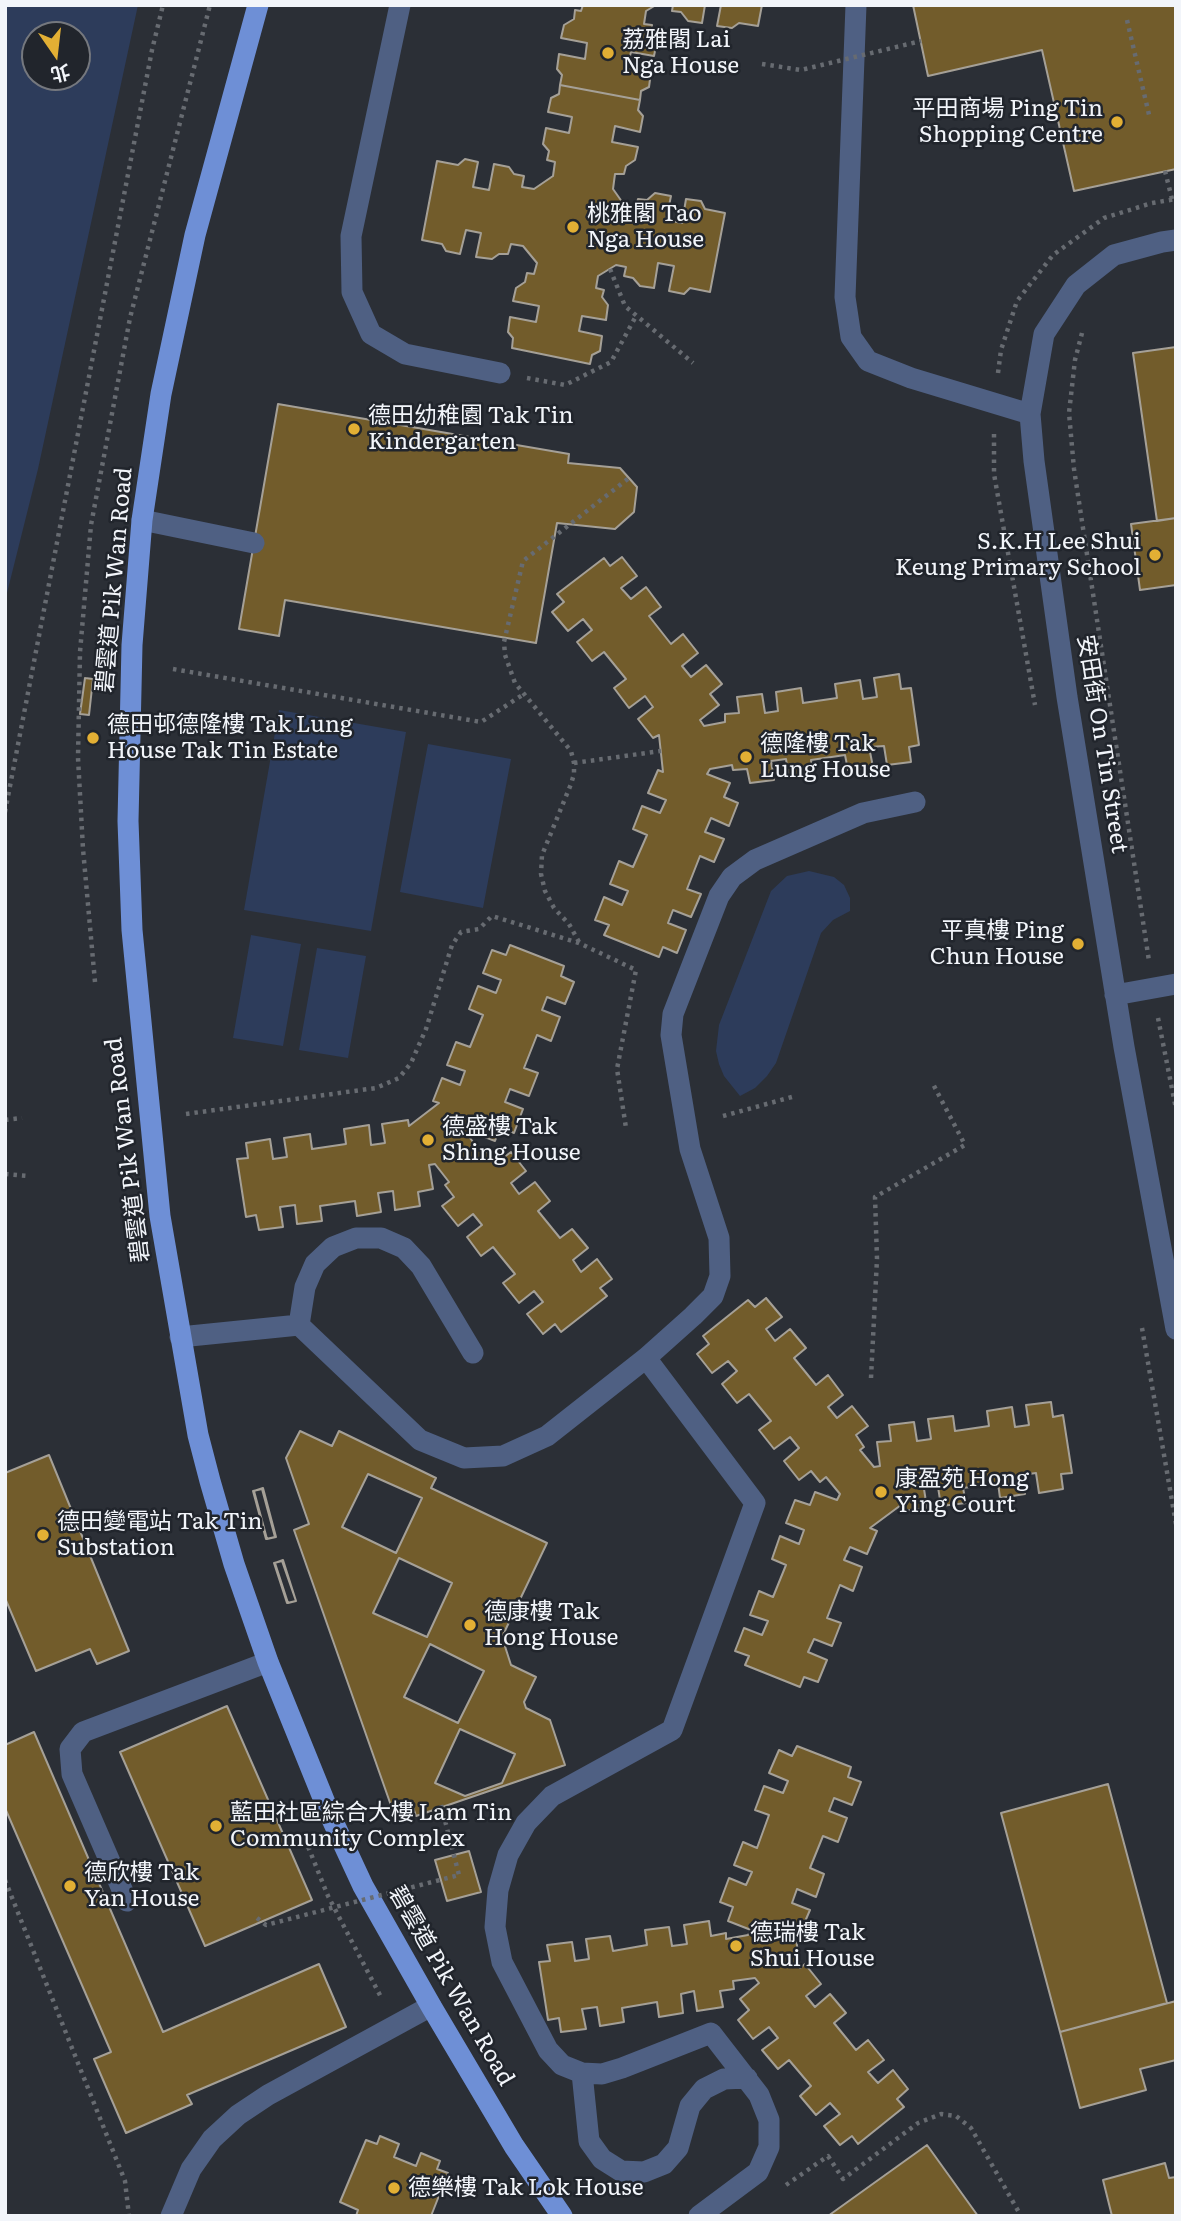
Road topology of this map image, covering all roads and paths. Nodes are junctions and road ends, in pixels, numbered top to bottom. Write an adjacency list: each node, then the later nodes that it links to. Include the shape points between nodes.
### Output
1 (163, 5): 26 (path)
2 (258, 5): 19 (main road, 碧雲道 Pik Wan Road, via 195,235 161,394)
3 (400, 5): 16 (street, via 351,236 352,292 371,334 405,354)
4 (856, 5): 17 (street, via 845,297 851,337 868,361)
5 (1127, 20): 8 (path)
6 (921, 41): 7 (path, bridge, via 801,70)
7 (762, 64)
8 (1150, 119)
9 (1165, 171): 10 (path, via 1172,199)
10 (1176, 199)
11 (1176, 240): 17 (street, 安田街 On Tin Street, via 1114,255 1076,285 1044,334)
12 (610, 270): 13 (path, via 625,306)
13 (636, 316): 15 (path); 16 (path, via 611,362 565,385)
14 (1085, 323): 31 (path, via 1069,413 1073,458)
15 (693, 363)
16 (500, 373)
17 (1030, 414): 32 (street, 安田街 On Tin Street, via 1067,697)
18 (629, 478): 22 (path, via 523,561 504,642 509,670)
19 (142, 520): 20 (street); 45 (main road, 碧雲道 Pik Wan Road, via 128,742 132,930 160,1216)
20 (254, 543)
21 (173, 669): 22 (path, via 481,722)
22 (524, 694): 24 (path, via 570,751)
23 (661, 751): 24 (path)
24 (574, 763): 27 (path, via 571,784 542,855 541,874 554,908)
25 (915, 802): 47 (street, via 863,813 755,860 732,877 719,896 673,1014 671,1035 690,1149 719,1238 720,1276 713,1296)
26 (5, 812)
27 (579, 943): 36 (path, via 492,916 479,929 461,932 452,944 426,1029 399,1078 376,1088); 40 (path, via 636,970 617,1069)
28 (93, 950): 29 (path)
29 (95, 982)
30 (1176, 984): 31 (street)
31 (1153, 989): 32 (street); 35 (path)
32 (1115, 995): 44 (street, 安田街 On Tin Street)
33 (933, 1084): 48 (path, via 965,1145 875,1196)
34 (792, 1097): 37 (path)
35 (1176, 1108)
36 (186, 1114)
37 (723, 1116)
38 (22, 1118): 39 (path)
39 (5, 1120)
40 (626, 1128)
41 (5, 1174): 42 (path)
42 (27, 1176)
43 (299, 1325): 45 (street); 46 (street, via 315,1265 345,1242 381,1238 404,1248 421,1266); 47 (street, via 420,1440 464,1458 503,1456 547,1436)
44 (1176, 1329)
45 (180, 1337): 49 (main road, 碧雲道 Pik Wan Road, via 210,1481)
46 (473, 1353)
47 (646, 1357): 55 (street, via 755,1503 673,1730 552,1796 526,1823 508,1855 498,1890 495,1927 502,1962 548,2050 562,2065)
48 (871, 1378)
49 (268, 1662): 52 (street, via 83,1731 70,1749 72,1774); 54 (main road, 碧雲道 Pik Wan Road, via 335,1827)
50 (441, 1805): 53 (path, bridge, via 459,1875 266,1925)
51 (5, 1880): 59 (path, via 125,2181)
52 (127, 1900)
53 (257, 1918)
54 (431, 2006): 60 (street, via 238,2115 212,2139 191,2169); 61 (main road, 碧雲道 Pik Wan Road, via 514,2146)
55 (582, 2073): 56 (street, via 622,2068 711,2033); 56 (street, via 589,2141 602,2159 621,2171 644,2172 664,2164 678,2148 690,2106 704,2089 724,2079)
56 (747, 2078): 58 (street, via 769,2120 769,2147 758,2172)
57 (785, 2186): 62 (path, via 828,2156 843,2179 918,2123 941,2114 956,2116 971,2128)
58 (700, 2215)
59 (129, 2216)
60 (171, 2216)
61 (562, 2216)
62 (1021, 2216)

